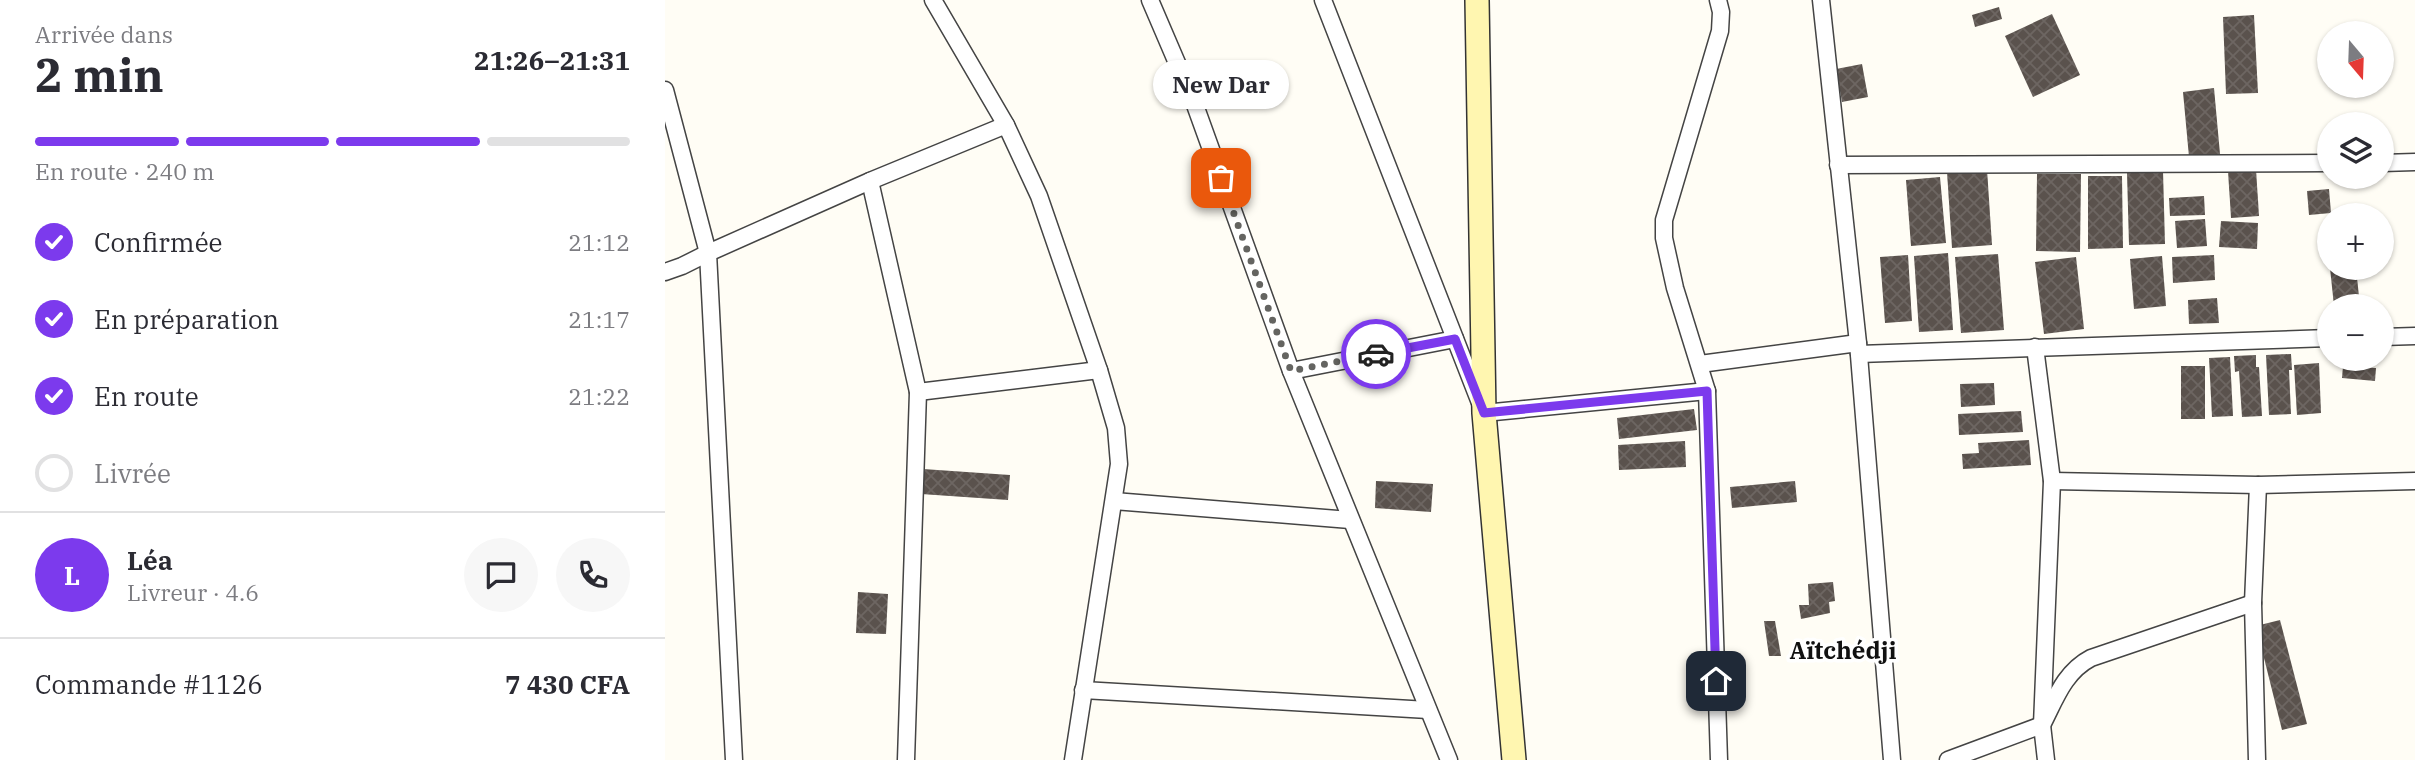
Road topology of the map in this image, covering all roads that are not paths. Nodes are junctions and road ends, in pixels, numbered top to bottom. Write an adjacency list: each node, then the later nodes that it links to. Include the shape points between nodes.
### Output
1 (933, 0): 8 (street)
2 (1150, 0): 24 (street, via 1195,105)
3 (1323, 0): 19 (street)
4 (1477, 0): 27 (street)
5 (1719, 0): 22 (street, via 1720,31 1664,220 1675,288)
6 (1821, 0): 12 (street)
7 (665, 98): 14 (street)
8 (1006, 125): 13 (street); 23 (street, via 1039,196)
9 (2415, 162): 11 (street)
10 (2317, 163): 12 (street)
11 (2394, 163)
12 (1838, 165): 21 (street)
13 (870, 181): 14 (street); 26 (street)
14 (708, 253): 15 (street); 37 (street)
15 (665, 272)
16 (2415, 336): 17 (street)
17 (2394, 337)
18 (2317, 338): 20 (street)
19 (1455, 339): 24 (street); 27 (street)
20 (2035, 347): 21 (street); 28 (street)
21 (1858, 348): 22 (street); 43 (street)
22 (1700, 365): 25 (street)
23 (1099, 370): 26 (street); 31 (street, via 1116,428 1119,464)
24 (1291, 371): 32 (street)
25 (1707, 391): 27 (street); 42 (street)
26 (918, 393): 38 (street)
27 (1484, 413): 41 (street)
28 (2052, 481): 30 (street); 36 (street)
29 (2415, 481): 30 (street)
30 (2258, 485): 33 (street)
31 (1114, 501): 32 (street); 34 (street)
32 (1350, 520): 35 (street)
33 (2253, 603): 36 (street, via 2078,664 2068,674); 46 (street)
34 (1083, 690): 35 (street); 39 (street)
35 (1428, 710): 40 (street)
36 (2042, 725): 44 (street); 45 (street)
37 (734, 760)
38 (907, 760)
39 (1073, 760)
40 (1449, 760)
41 (1514, 760)
42 (1719, 760)
43 (1892, 760)
44 (1948, 760)
45 (2046, 760)
46 (2257, 760)

